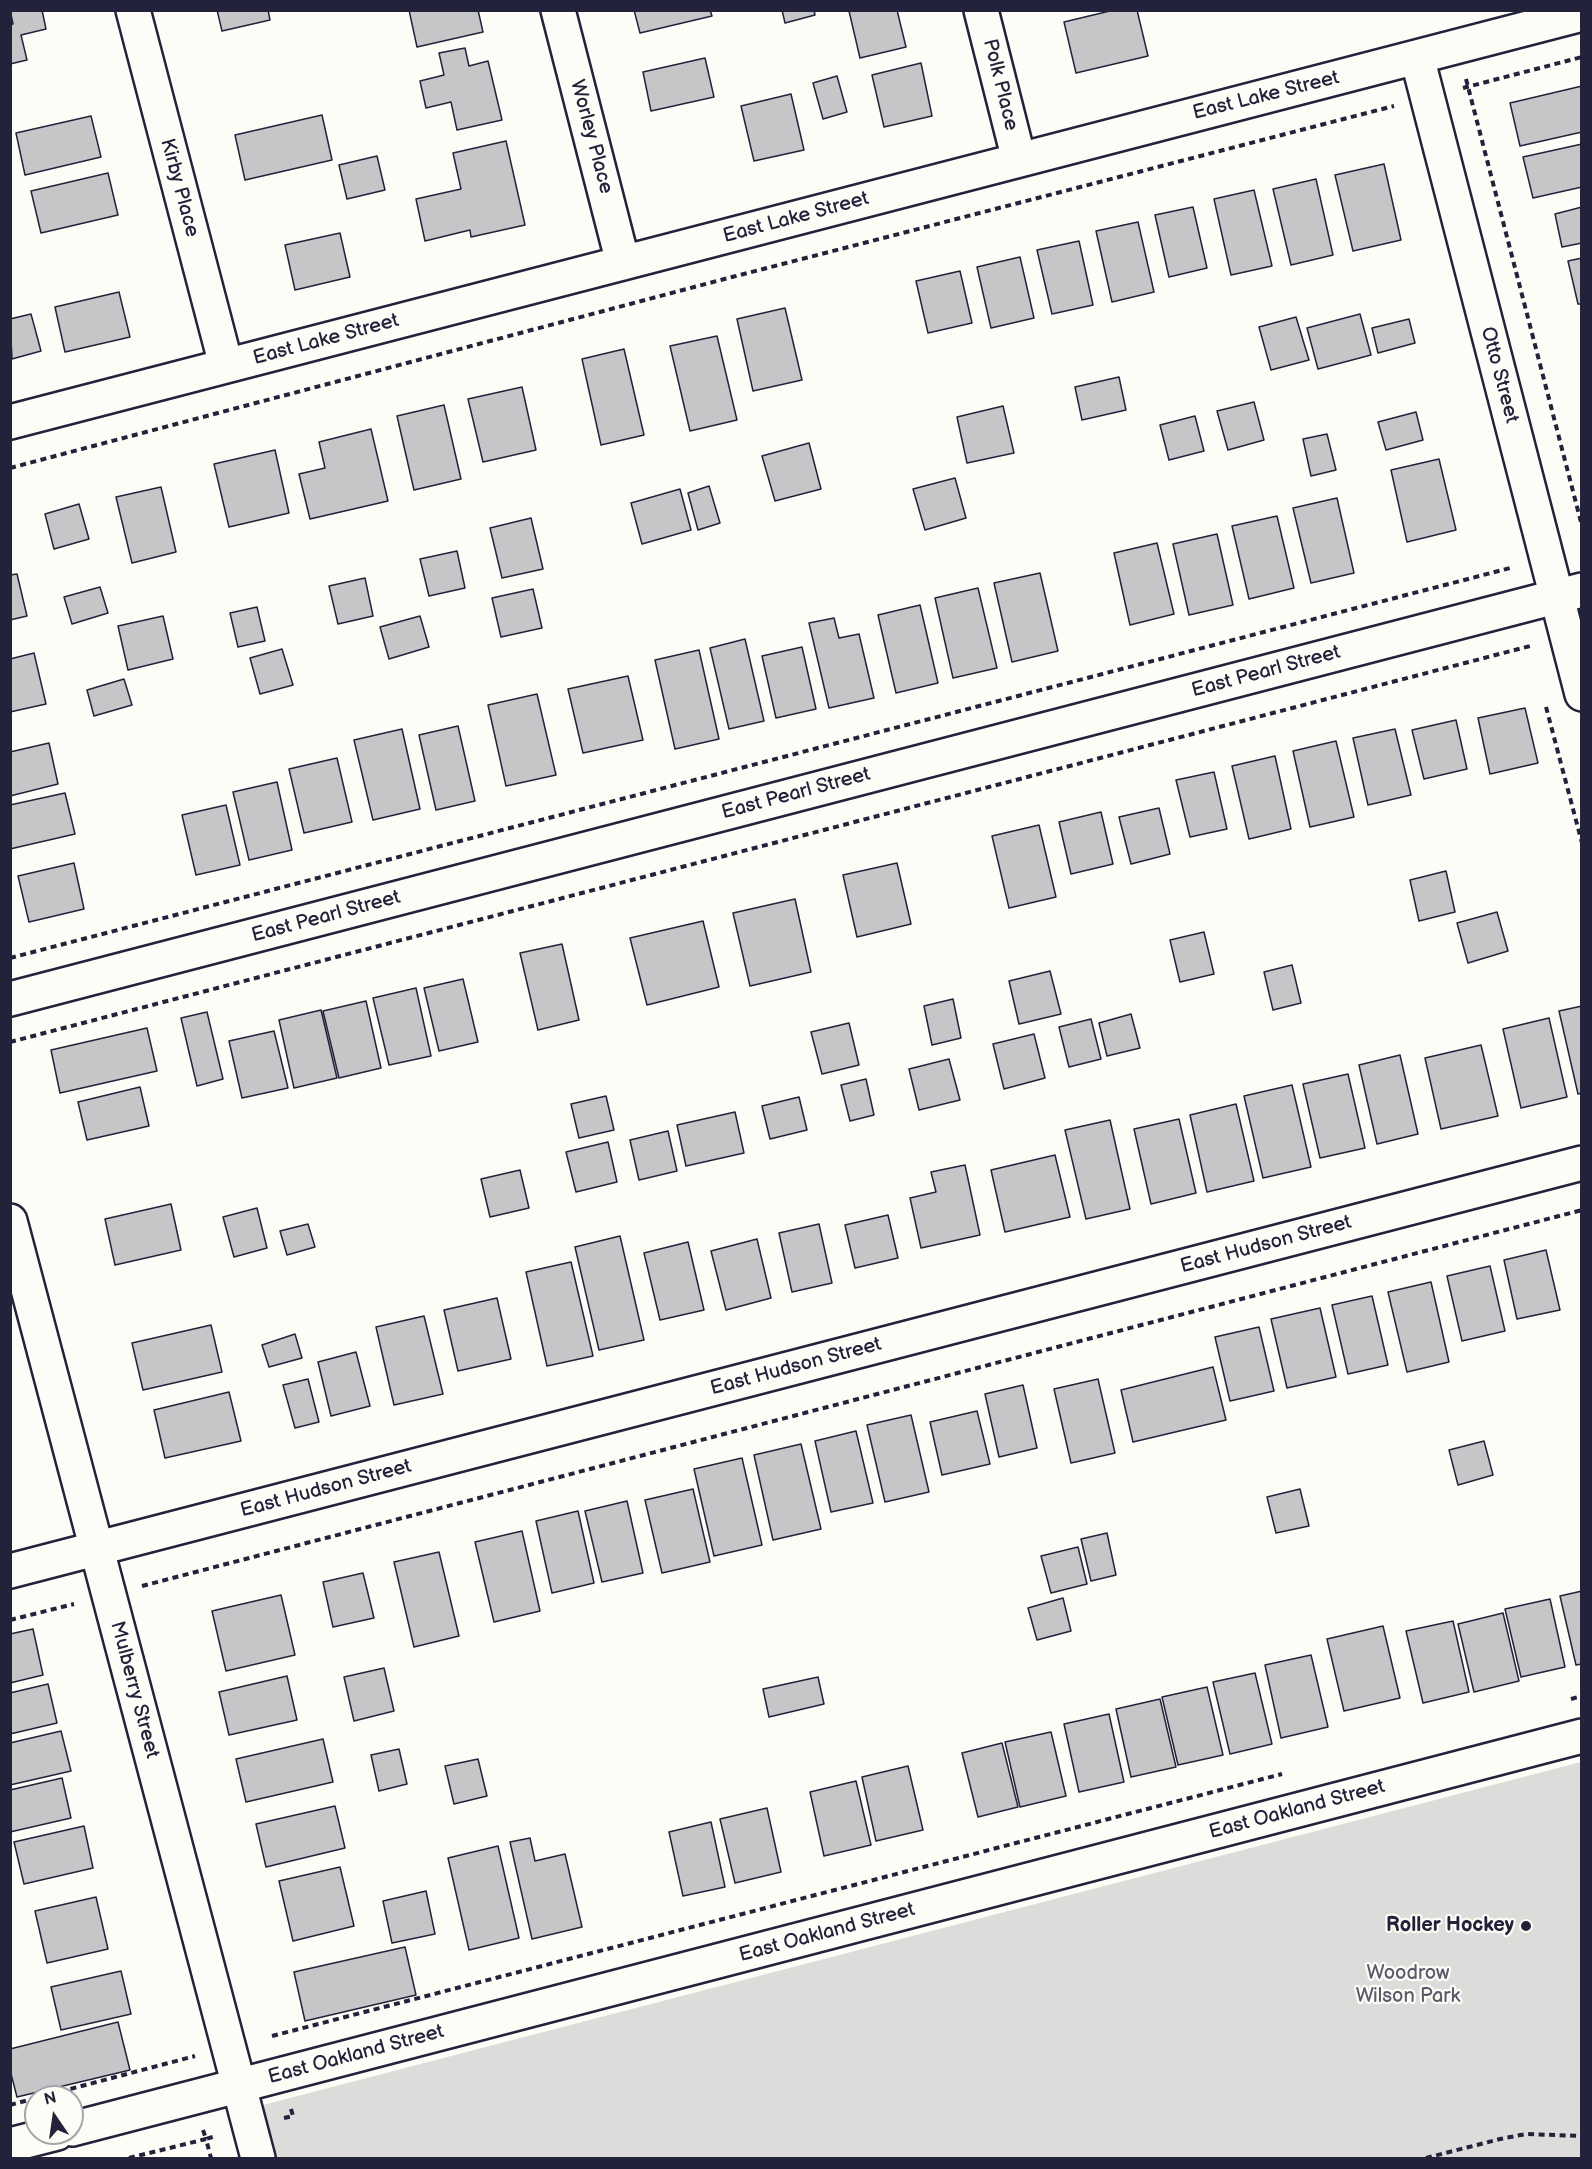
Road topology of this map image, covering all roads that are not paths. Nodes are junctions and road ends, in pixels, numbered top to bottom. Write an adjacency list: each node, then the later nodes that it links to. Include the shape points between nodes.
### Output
1 (133, 10): 9 (street, Kirby Place)
2 (558, 10): 8 (street, Worley Place)
3 (981, 10): 7 (street, Polk Place)
4 (1581, 14): 5 (street, East Lake Street)
5 (1499, 22): 6 (street, East Lake Street, via 1458,46)
6 (1417, 57): 7 (street, East Lake Street); 11 (street, Otto Street, via 1546,558)
7 (1019, 160): 8 (street, East Lake Street)
8 (623, 263): 9 (street, East Lake Street)
9 (226, 365): 10 (street, East Lake Street)
10 (10, 422)
11 (1569, 593): 12 (street, Otto Street, via 1567,636); 13 (street, East Pearl Street)
12 (1581, 694)
13 (10, 999)
14 (1581, 1163): 16 (street, East Hudson Street)
15 (10, 1221): 16 (street, Mulberry Street)
16 (97, 1549): 17 (street, East Hudson Street); 19 (street, Mulberry Street)
17 (10, 1571)
18 (1581, 1736): 19 (street, East Oakland Street)
19 (239, 2086): 20 (street, East Oakland Street); 21 (street, Mulberry Street)
20 (84, 2126)
21 (258, 2158)

